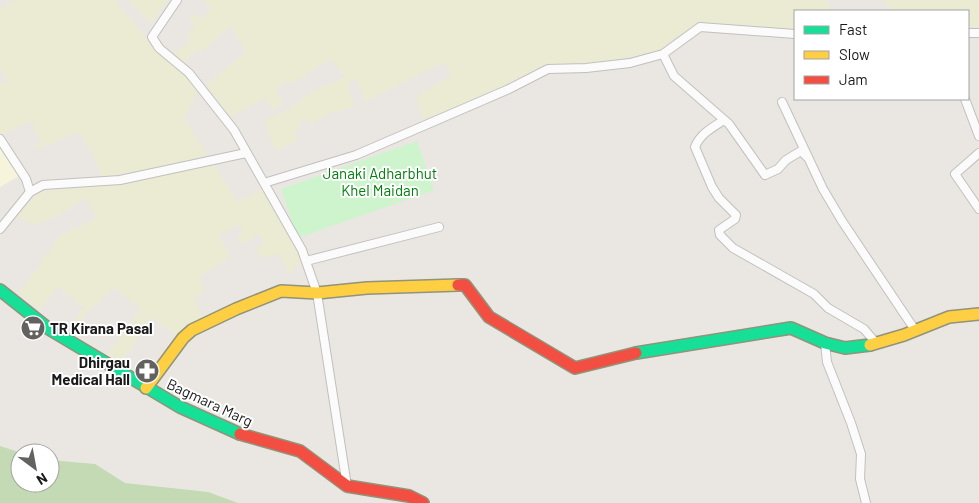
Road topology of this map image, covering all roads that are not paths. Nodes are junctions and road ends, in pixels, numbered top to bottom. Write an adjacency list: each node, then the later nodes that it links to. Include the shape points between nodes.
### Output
1 (177, 0): 9 (street, via 152,37 212,101 234,130)
2 (794, 34): 3 (street, via 700,26)
3 (663, 54): 6 (street, via 674,76); 12 (street, via 630,63 548,70 509,90 356,155)
4 (965, 100): 7 (street)
5 (782, 102): 11 (street)
6 (724, 120): 11 (street, via 765,175 801,151); 23 (street, via 708,131 695,148 712,188 736,215 736,219 719,230 720,235 733,248 814,294 828,308 864,328)
7 (979, 136)
8 (0, 139): 13 (street, via 26,179)
9 (246, 153): 12 (street); 13 (street, via 120,180 43,185)
10 (979, 153): 14 (street, via 955,174)
11 (807, 157): 21 (street, via 842,221)
12 (264, 183): 17 (street)
13 (30, 192): 16 (street)
14 (979, 209)
15 (439, 227): 17 (street)
16 (0, 229)
17 (306, 261): 19 (street)
18 (0, 290): 24 (street, Bagmara Marg, via 49,329)
19 (316, 293): 22 (street, via 465,285 489,317 575,368 650,350 791,328); 24 (street, via 281,291 192,330); 25 (street)
20 (979, 314): 21 (street, via 949,317)
21 (916, 330): 23 (street)
22 (825, 343): 23 (street, via 845,348); 27 (street, via 826,362 861,454 860,479)
23 (876, 343)
24 (146, 388): 25 (street, Bagmara Marg, via 237,433 300,451)
25 (347, 486): 26 (street, Bagmara Marg, via 409,496)
26 (423, 503)
27 (866, 503)

